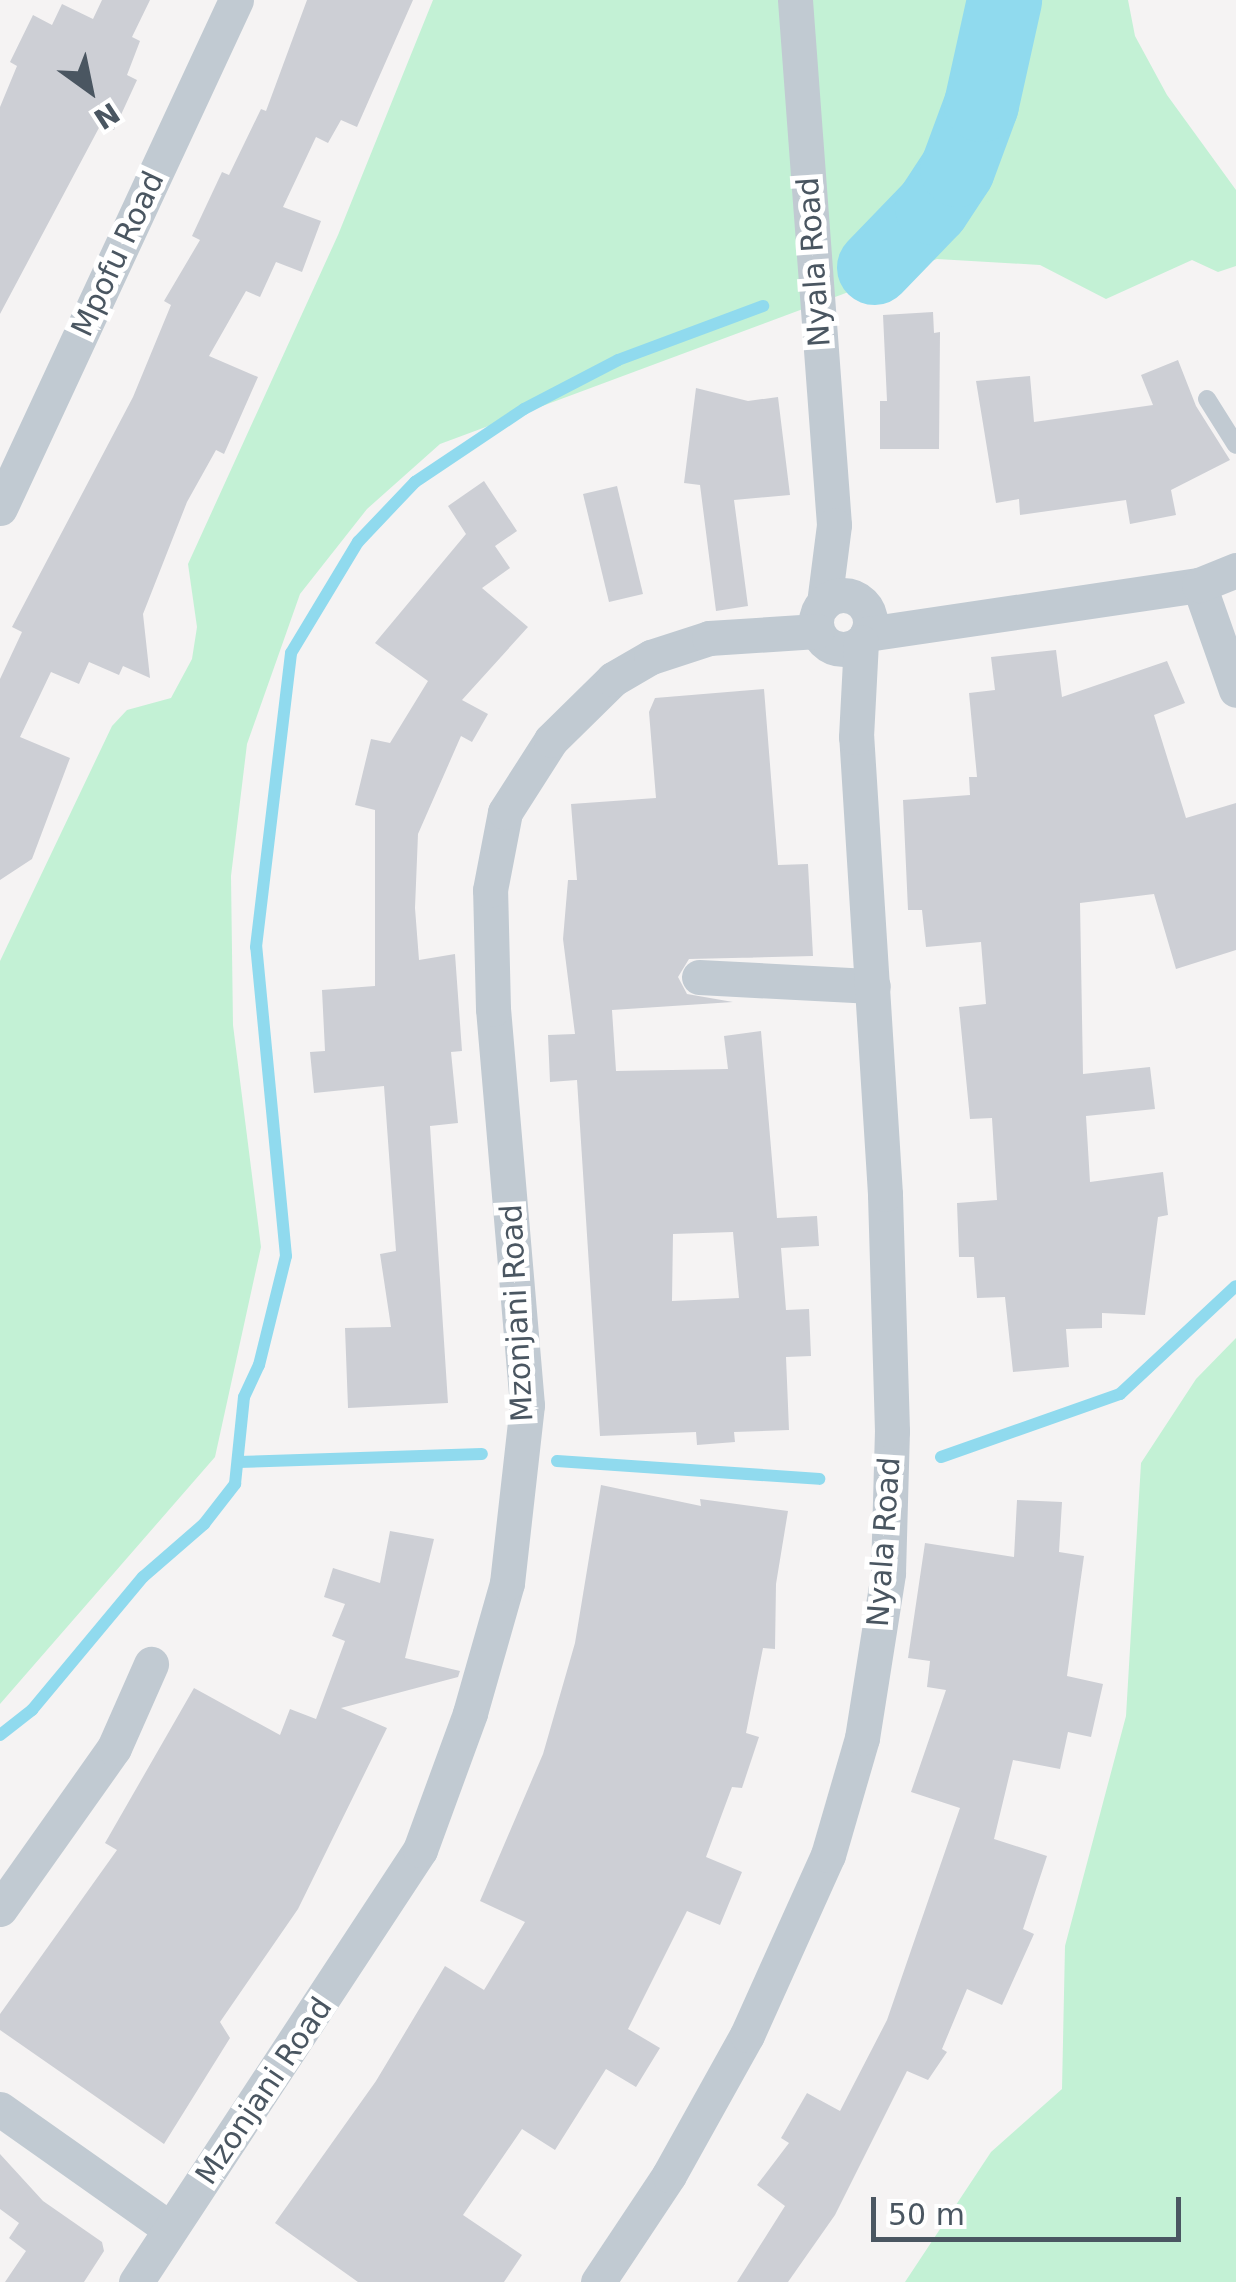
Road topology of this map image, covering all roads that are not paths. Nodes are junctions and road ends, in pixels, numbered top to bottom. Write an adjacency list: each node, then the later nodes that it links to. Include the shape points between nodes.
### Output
1 (236, 0): 5 (street, Mpofu Road)
2 (795, 0): 8 (street, Nyala Road)
3 (1207, 399): 4 (lane)
4 (1236, 444)
5 (0, 508)
6 (1236, 570): 7 (street, Mzonjani Road)
7 (1198, 585): 8 (street, Mzonjani Road, via 1051,610); 9 (street)
8 (846, 623): 11 (street, Nyala Road); 15 (street, Mzonjani Road, via 742,633 650,657 613,679 550,740 505,812 490,890 493,1008 527,1406 507,1583 470,1713 420,1850 384,1914)
9 (1236, 690)
10 (699, 977): 11 (street)
11 (874, 986): 17 (street, Nyala Road, via 892,1431 888,1573 862,1738 828,1855 746,2035 669,2175)
12 (151, 1664): 13 (street, via 114,1748)
13 (0, 1909)
14 (0, 2109): 15 (street)
15 (170, 2229): 16 (street, Mzonjani Road)
16 (136, 2282)
17 (598, 2282)

